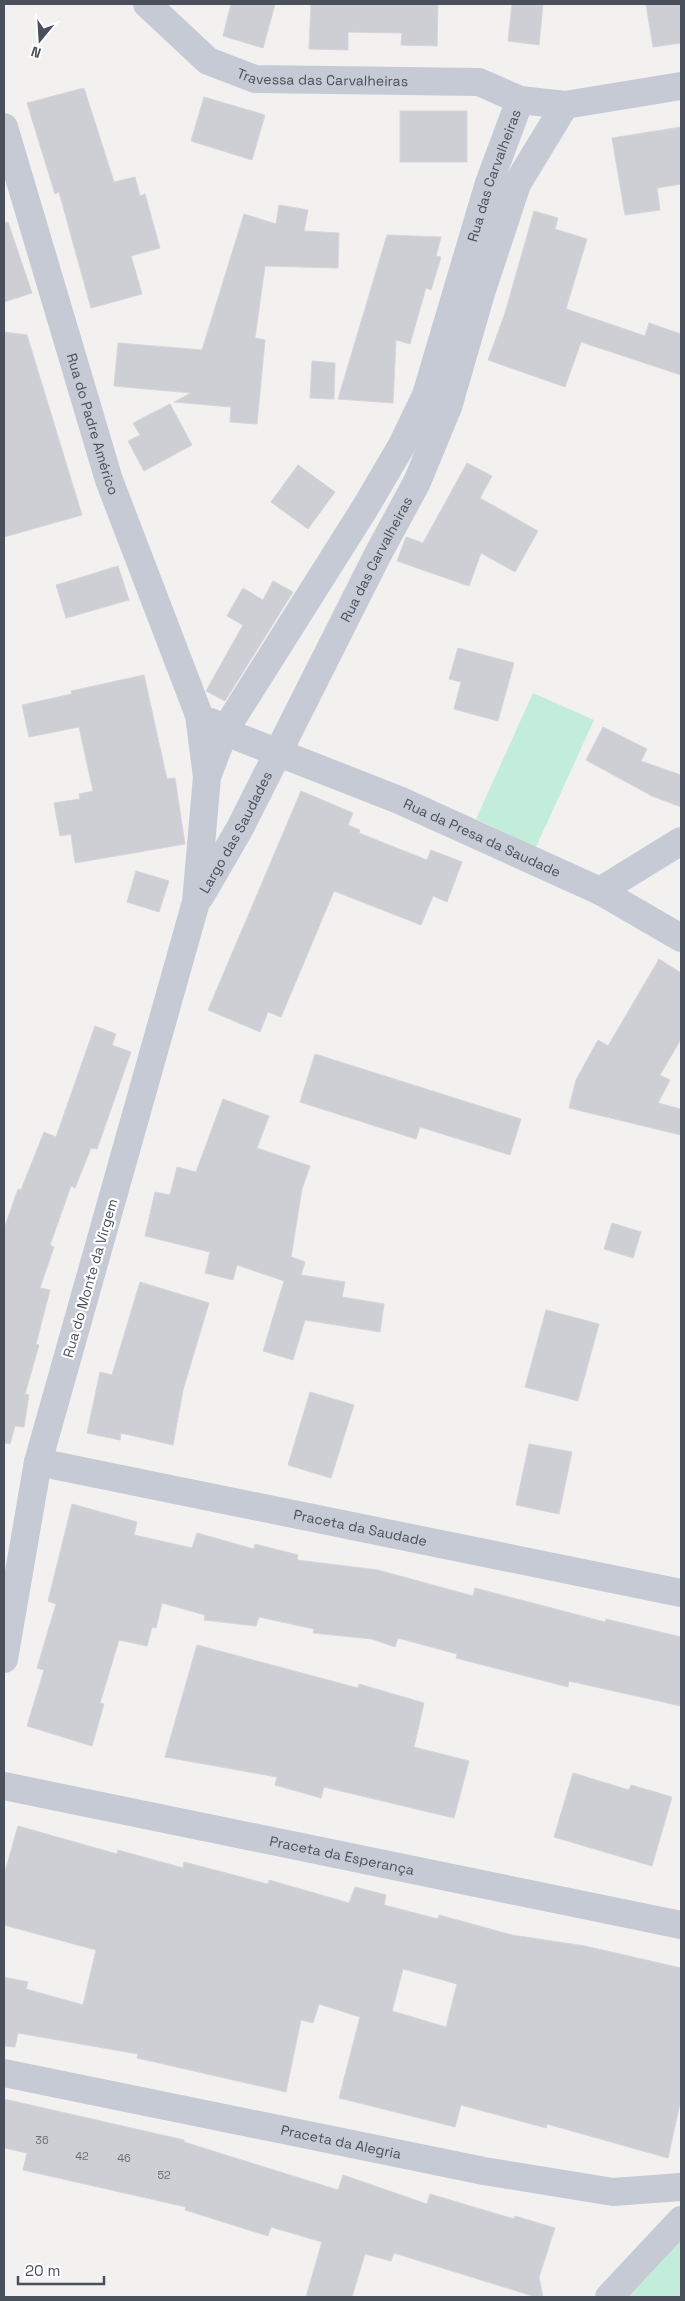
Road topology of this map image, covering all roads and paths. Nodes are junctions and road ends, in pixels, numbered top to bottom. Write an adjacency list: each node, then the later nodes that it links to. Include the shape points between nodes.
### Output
1 (147, 4): 3 (street, Travessa das Carvalheiras, via 208,61 255,79 479,82)
2 (681, 86): 4 (street, Rua das Carvalheiras)
3 (520, 100): 4 (street, Rua das Carvalheiras); 6 (street, Rua das Carvalheiras, via 489,183)
4 (565, 105): 6 (street, Rua das Carvalheiras, via 517,184)
5 (4, 127): 7 (street, Rua do Padre Américo, via 109,480)
6 (450, 356): 8 (street, Rua das Carvalheiras, via 426,395 402,445); 9 (street, Rua das Carvalheiras, via 448,407 417,482)
7 (199, 715): 8 (street); 10 (street, Largo das Saudades)
8 (226, 730): 9 (street); 10 (street, Largo das Saudades)
9 (276, 752): 12 (street, Rua da Presa da Saudade, via 399,800); 13 (street, Largo das Saudades, via 240,828)
10 (207, 777): 13 (street, Largo das Saudades)
11 (681, 841): 12 (street)
12 (600, 891): 14 (street, Rua da Presa da Saudade)
13 (196, 902): 15 (street, Rua do Monte da Virgem)
14 (681, 938)
15 (38, 1462): 16 (street, Praceta da Saudade); 17 (street, Rua do Monte da Virgem)
16 (681, 1593)
17 (9, 1600): 18 (street, Rua do Monte da Virgem)
18 (4, 1658)
19 (4, 1786): 20 (street, Praceta da Esperança)
20 (681, 1925)
21 (4, 2073): 22 (street, Praceta da Alegria, via 484,2171 613,2192)
22 (681, 2187)
23 (681, 2220): 24 (street)
24 (609, 2297)

